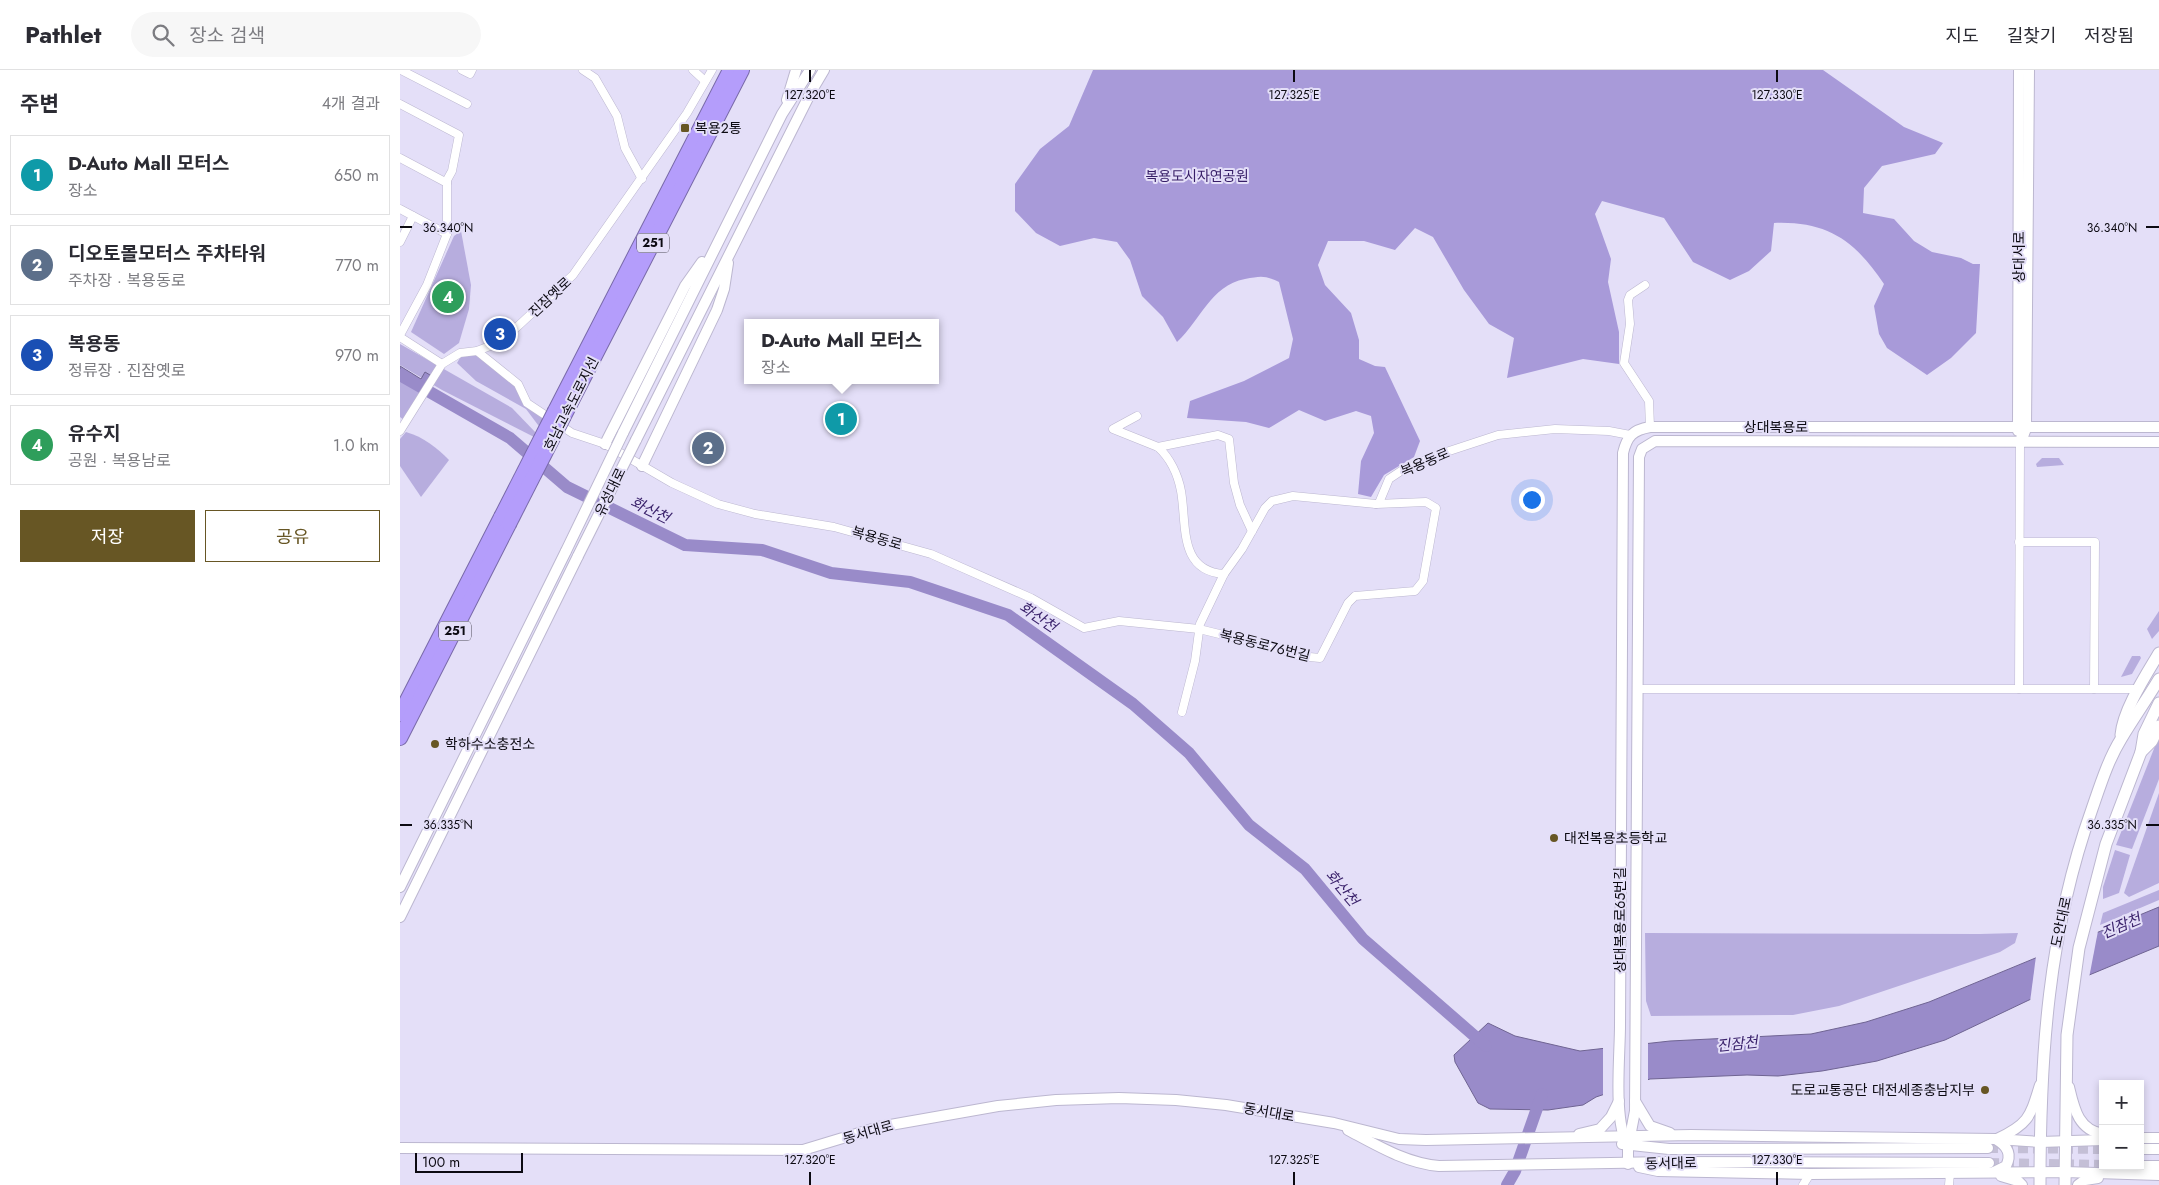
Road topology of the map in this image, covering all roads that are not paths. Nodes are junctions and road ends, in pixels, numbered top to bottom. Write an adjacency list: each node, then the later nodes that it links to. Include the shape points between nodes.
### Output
1 (401, 70): 16 (street)
2 (462, 70): 13 (street)
3 (583, 70): 19 (street, via 595,78 617,116 625,148)
4 (692, 70): 14 (street)
5 (712, 70): 14 (street, 진잠옛로)
6 (730, 70): 31 (highway, 호남고속도로지선 / 251)
7 (742, 70): 31 (highway, 호남고속도로지선 / 251)
8 (796, 70): 17 (street)
9 (810, 70): 17 (street, 유성대로)
10 (824, 70): 26 (street, 유성대로)
11 (2019, 70): 33 (street, 상대서로)
12 (2029, 70): 33 (street, 상대서로)
13 (471, 72)
14 (705, 82): 19 (street, 진잠옛로)
15 (400, 104): 20 (street, via 459,135)
16 (467, 104)
17 (782, 114): 23 (street, 유성대로)
18 (400, 158): 20 (street)
19 (642, 179): 29 (street, 진잠옛로, via 573,275 503,338)
20 (448, 183): 24 (street)
21 (400, 209): 22 (street)
22 (413, 216): 24 (street); 25 (street)
23 (723, 232): 40 (street, via 685,286); 63 (street, 유성대로, bridge)
24 (447, 234): 28 (street, via 427,285)
25 (400, 242)
26 (730, 253): 42 (street, via 717,310); 64 (street, 유성대로, bridge)
27 (1645, 285): 36 (street, via 1628,300 1630,324 1624,363 1649,401)
28 (400, 336): 30 (street)
29 (477, 351): 30 (street, 진잠옛로, via 460,352); 40 (street, 복용동로, via 518,384 527,403 572,433)
30 (441, 365): 35 (street, 진잠옛로)
31 (560, 414): 44 (highway, 호남고속도로지선 / 251, bridge)
32 (1137, 416): 41 (street, via 1113,429)
33 (2022, 427): 34 (street, 상대복용로); 36 (street, 상대복용로); 39 (main road)
34 (2159, 427)
35 (401, 428)
36 (1650, 428): 37 (street, 상대복용로, via 1639,429)
37 (1630, 435): 43 (street, 복용동로, via 1555,428 1498,435 1437,455 1402,471 1389,479); 67 (street, 상대복용로65번길, via 1623,452)
38 (2159, 442): 39 (street, 상대복용로)
39 (2020, 443): 46 (street); 50 (street, 상대복용로, via 1655,441 1648,444 1639,457)
40 (605, 444): 42 (street, 복용동로)
41 (1158, 447): 45 (street, via 1218,436 1229,438 1234,483); 47 (street, via 1174,470 1181,489 1187,545 1194,559 1210,573)
42 (642, 466): 48 (street, 복용동로, via 718,504 755,514 834,526 931,554 1032,598 1084,628 1119,621)
43 (1376, 504): 45 (street, via 1305,496 1281,498 1265,508); 48 (street, 복용동로76번길, via 1426,502 1436,508 1423,581 1415,591 1356,596 1348,603 1320,658 1299,656)
44 (505, 520): 58 (highway, 호남고속도로지선 / 251); 60 (highway, 호남고속도로지선 / 251)
45 (1252, 531): 47 (street)
46 (2019, 542): 53 (street); 54 (street, via 2095,542)
47 (1224, 574): 48 (street)
48 (1199, 629): 57 (street, via 1195,662)
49 (2159, 653): 55 (main road)
50 (1637, 669): 52 (street, 상대복용로65번길)
51 (2159, 679): 61 (main road, 도안대로)
52 (1637, 689): 53 (street); 68 (street, 상대복용로65번길)
53 (2019, 689): 54 (street)
54 (2094, 689): 55 (street)
55 (2139, 689): 61 (main road, via 2122,726)
56 (2159, 703): 62 (main road, 도안대로, via 2144,734)
57 (1182, 712)
58 (400, 714)
59 (2159, 726): 62 (main road, via 2152,741)
60 (400, 738)
61 (2121, 739): 66 (main road, 도안대로, via 2083,835 2059,921)
62 (2141, 752): 65 (main road, 도안대로, via 2118,810 2088,910 2070,1008)
63 (400, 887)
64 (400, 917)
65 (2066, 1072): 70 (street, via 2075,1113 2082,1124); 79 (main road, 도안대로)
66 (2042, 1076): 75 (street, via 2028,1119 2015,1131); 78 (main road, 도안대로)
67 (1620, 1100): 72 (street, via 1611,1118 1600,1129); 77 (street, 상대복용로65번길)
68 (1636, 1106): 71 (street, via 1650,1126 1663,1132); 77 (street, 상대복용로65번길)
69 (1334, 1123): 72 (street, 동서대로, via 1400,1139); 80 (street, 동서대로, via 1235,1106 1176,1100 1074,1100 998,1106 879,1127 803,1150); 85 (street, 동서대로, via 1420,1164)
70 (2099, 1134)
71 (1691, 1135): 75 (street); 77 (street)
72 (1564, 1138): 77 (street, 동서대로)
73 (2144, 1138): 74 (street)
74 (2159, 1138)
75 (1996, 1139): 78 (street); 92 (street, via 2007,1148 2009,1157 2006,1166)
76 (2099, 1140): 79 (street)
77 (1628, 1141): 81 (street, 동서대로, via 1668,1149); 85 (street)
78 (2040, 1142): 79 (street); 89 (main road, 도안대로)
79 (2066, 1142): 90 (main road, 도안대로)
80 (400, 1148)
81 (1988, 1148)
82 (2144, 1149): 83 (street)
83 (2159, 1149)
84 (1989, 1162): 85 (street, 동서대로)
85 (1628, 1164): 93 (street, via 1658,1172)
86 (2144, 1166): 87 (street)
87 (2159, 1166)
88 (2116, 1170): 94 (street)
89 (2040, 1172): 90 (street); 92 (street); 99 (main road, 도안대로)
90 (2065, 1172): 94 (street); 100 (main road, 도안대로)
91 (1950, 1173): 92 (street); 93 (street); 97 (street)
92 (1992, 1173): 98 (street)
93 (1810, 1174): 96 (street)
94 (2122, 1175): 95 (street); 101 (street, via 2085,1180)
95 (2159, 1175)
96 (1803, 1185)
97 (1950, 1185)
98 (2022, 1185)
99 (2040, 1185)
100 (2065, 1185)
101 (2078, 1185)

